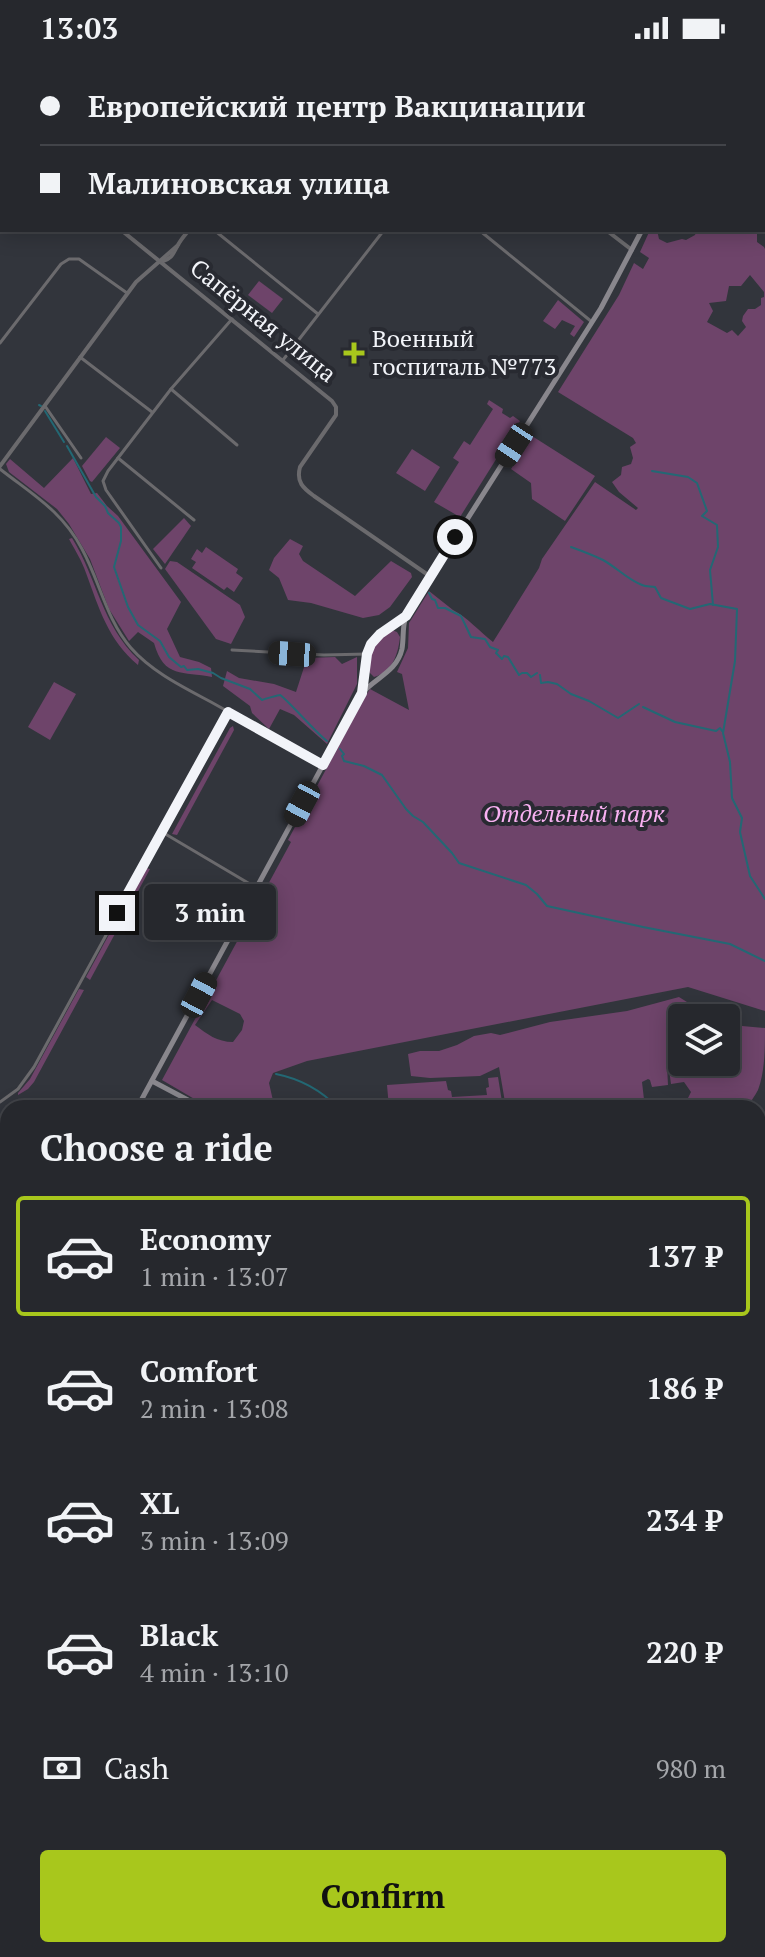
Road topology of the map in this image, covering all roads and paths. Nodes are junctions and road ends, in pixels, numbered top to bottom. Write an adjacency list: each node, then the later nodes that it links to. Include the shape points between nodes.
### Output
1 (124, 232): 9 (street, Сапёрная улица)
2 (188, 232): 9 (street, via 171,258)
3 (216, 232): 11 (street)
4 (382, 232): 11 (street)
5 (481, 232): 13 (street)
6 (609, 232): 8 (street)
7 (641, 232): 8 (main road)
8 (632, 250): 13 (main road)
9 (160, 261): 10 (street); 12 (street, Сапёрная улица)
10 (127, 293): 14 (street, via 79,259 69,259); 15 (street)
11 (318, 314): 16 (street)
12 (232, 319): 16 (street, Сапёрная улица); 17 (street)
13 (592, 322): 26 (main road)
14 (0, 343)
15 (80, 357): 18 (street); 19 (street)
16 (283, 360): 26 (street, Сапёрная улица, via 336,410 300,467 300,483)
17 (171, 389): 19 (street); 20 (street)
18 (45, 406): 21 (street); 23 (street)
19 (152, 412): 22 (street)
20 (237, 445)
21 (81, 458)
22 (118, 458): 24 (street); 25 (street, via 103,481 107,492)
23 (0, 467): 35 (street, via 64,520 108,612 136,654)
24 (194, 520)
25 (161, 568)
26 (431, 577): 27 (main road)
27 (406, 616): 28 (main road); 29 (main road)
28 (389, 628): 29 (main road); 31 (main road, via 375,638)
29 (403, 636): 33 (main road, via 395,665)
30 (232, 650): 31 (street)
31 (367, 654): 32 (main road)
32 (365, 674): 33 (main road); 34 (main road)
33 (378, 680): 34 (main road)
34 (362, 693): 36 (main road)
35 (228, 712): 36 (street); 37 (street)
36 (323, 765): 38 (main road)
37 (162, 832): 38 (street); 40 (street, via 28,1077)
38 (257, 888): 39 (main road)
39 (152, 1081): 41 (main road); 42 (main road)
40 (3, 1100)
41 (141, 1100)
42 (188, 1100)

